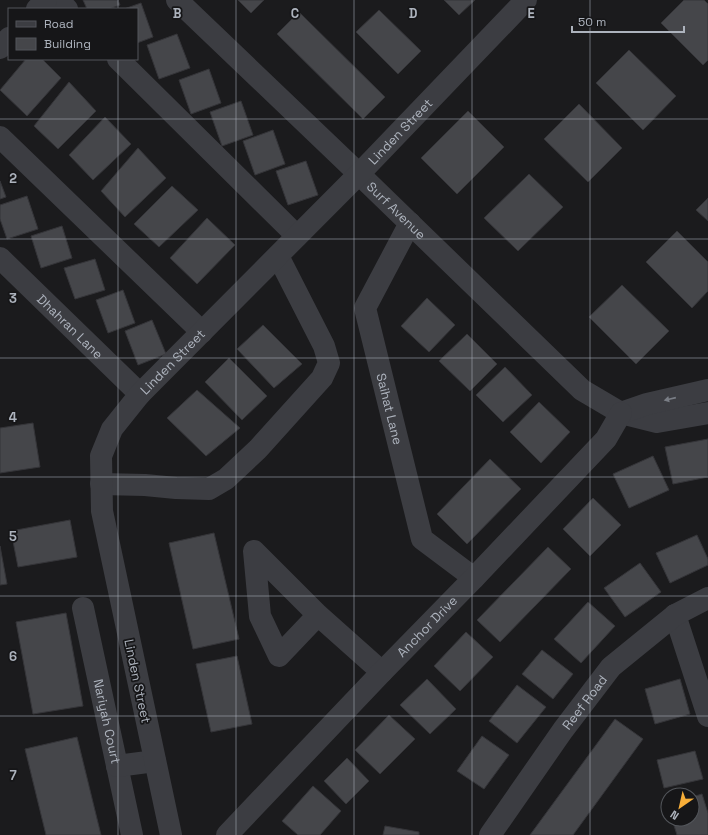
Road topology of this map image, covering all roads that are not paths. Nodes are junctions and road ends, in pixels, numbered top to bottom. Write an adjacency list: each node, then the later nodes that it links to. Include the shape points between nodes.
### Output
1 (46, 0): 5 (street)
2 (58, 0): 6 (street)
3 (177, 0): 11 (street, Surf Avenue)
4 (526, 0): 11 (street, Linden Street)
5 (38, 8)
6 (66, 8)
7 (8, 39): 8 (street)
8 (0, 48)
9 (119, 60): 13 (street)
10 (0, 137): 16 (street)
11 (359, 174): 12 (street, Surf Avenue); 13 (street, Linden Street)
12 (410, 223): 19 (street, Surf Avenue, via 582,390); 22 (street, Saihat Lane, via 365,308 422,539)
13 (297, 236): 14 (street, Linden Street)
14 (278, 256): 16 (street, Linden Street); 21 (street, via 324,346 329,363 322,378 258,449 226,479 209,489)
15 (0, 258): 18 (street, Dhahran Lane)
16 (202, 332): 18 (street, Linden Street)
17 (708, 390): 19 (street, one-way to 19, via 647,404)
18 (140, 394): 21 (street, Linden Street, via 112,429 101,456)
19 (621, 413): 20 (street, Surf Avenue, via 657,422); 22 (street, Anchor Drive, via 606,439)
20 (708, 413)
21 (101, 484): 29 (street, Linden Street, via 102,511)
22 (474, 578): 27 (street, Anchor Drive)
23 (708, 598): 26 (street, Reef Road)
24 (84, 608): 30 (street, Nariyah Court)
25 (318, 615): 27 (street)
26 (675, 615): 28 (street); 34 (street, Reef Road, via 611,667 563,730)
27 (382, 672): 33 (street, Anchor Drive)
28 (708, 716)
29 (155, 762): 30 (street); 32 (street, Linden Street)
30 (117, 766): 31 (street, Nariyah Court)
31 (132, 835)
32 (171, 835)
33 (227, 835)
34 (490, 835)

